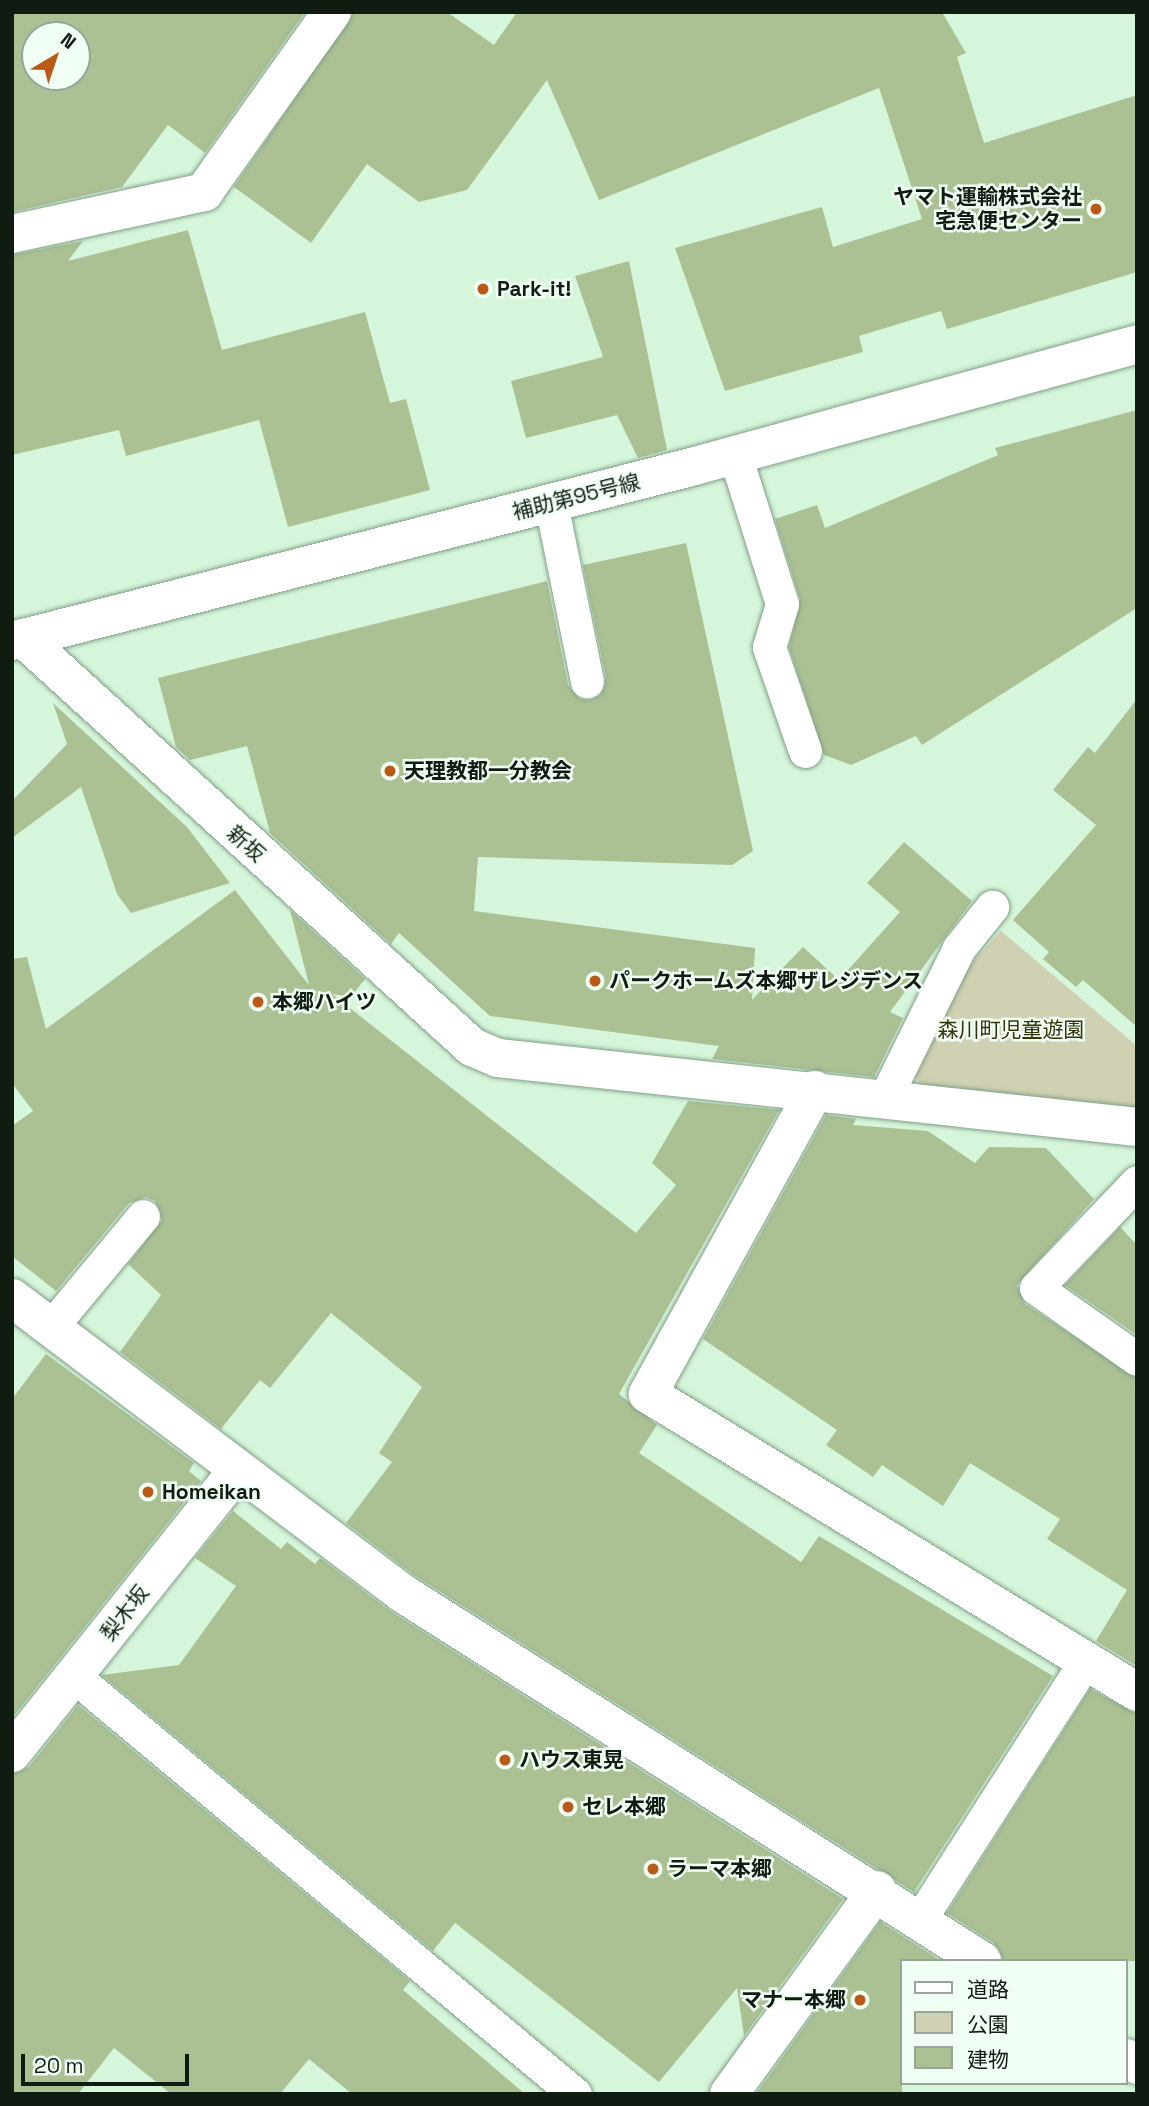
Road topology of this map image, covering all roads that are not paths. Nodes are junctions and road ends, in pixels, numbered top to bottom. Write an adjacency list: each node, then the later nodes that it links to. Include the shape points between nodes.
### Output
1 (332, 12): 2 (street, via 204,192)
2 (12, 234)
3 (1137, 344): 4 (street, 補助第95号線)
4 (735, 456): 5 (street, 補助第95号線); 8 (lane, via 782,604 769,648)
5 (551, 503): 6 (street, 補助第95号線); 7 (lane)
6 (17, 640): 10 (street, 新坂, via 472,1047 498,1058)
7 (587, 681)
8 (805, 751)
9 (992, 907): 11 (lane, via 959,948)
10 (816, 1090): 11 (street); 19 (street, via 648,1394)
11 (884, 1098): 12 (street)
12 (1137, 1127)
13 (1137, 1182): 17 (lane, via 1036,1288)
14 (143, 1216): 16 (lane)
15 (12, 1298): 16 (street)
16 (51, 1327): 18 (street)
17 (1137, 1359)
18 (236, 1472): 20 (street, 梨木坂); 23 (street, via 425,1609)
19 (1086, 1662): 21 (street); 24 (lane)
20 (75, 1677): 22 (street, 梨木坂); 26 (lane)
21 (1137, 1692)
22 (12, 1754)
23 (877, 1890): 24 (street); 27 (street)
24 (920, 1919): 25 (street)
25 (979, 1959)
26 (575, 2094)
27 (729, 2094)

